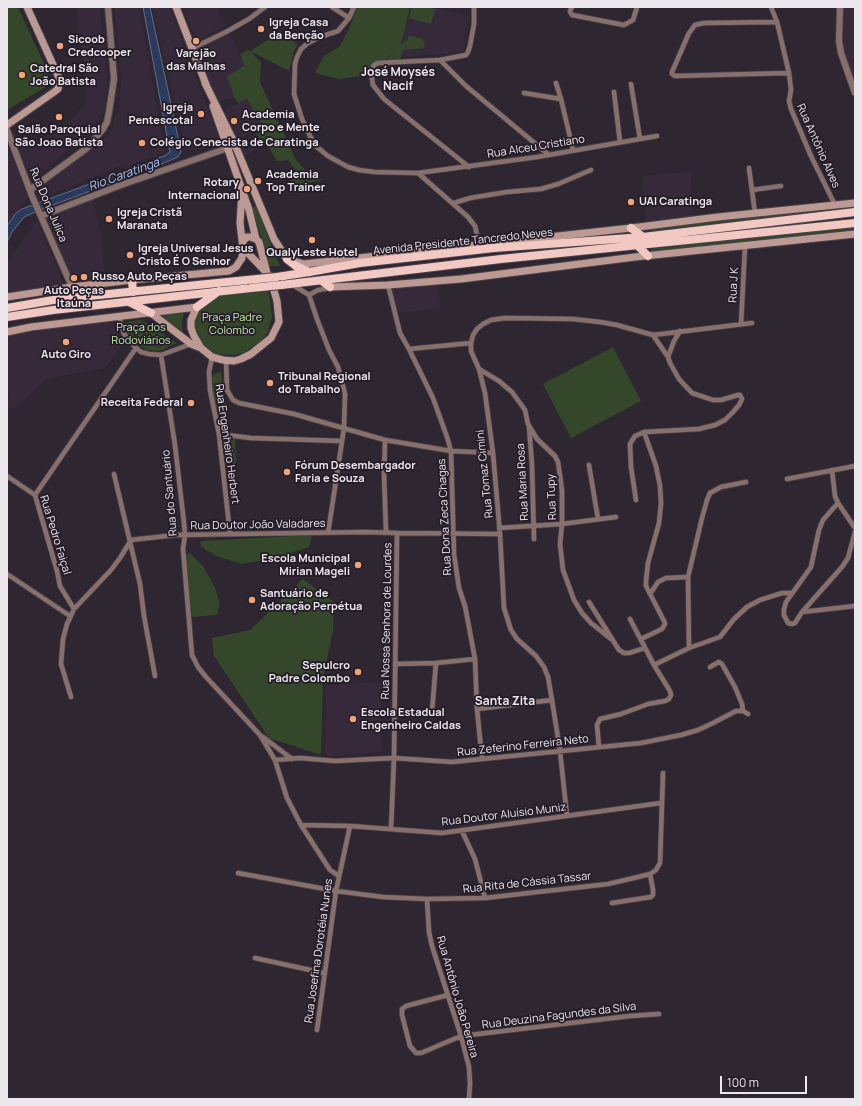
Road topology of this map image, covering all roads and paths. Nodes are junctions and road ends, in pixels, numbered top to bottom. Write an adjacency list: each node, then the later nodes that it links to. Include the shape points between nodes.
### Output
1 (27, 7): 24 (main road, via 59,78 59,85 58,89)
2 (108, 7): 40 (street, via 114,79 107,122 104,129 86,148)
3 (176, 7): 14 (main road)
4 (265, 7): 14 (street, via 249,19)
5 (332, 7): 12 (street)
6 (354, 7): 12 (street)
7 (474, 7): 15 (street, via 474,24 468,52 460,57)
8 (572, 7): 9 (street, via 572,15 624,25 633,20)
9 (637, 7)
10 (771, 7): 13 (street, Rua Antônio Alves)
11 (840, 7): 22 (street, via 840,47)
12 (350, 18): 36 (street, Rua Alceu Cristiano, via 338,31 308,43 297,56 294,94 302,119 317,147 348,167 374,172)
13 (777, 22): 16 (street, Rua Antônio Alves); 16 (street, via 695,25 689,33 672,74 675,76)
14 (193, 48): 17 (main road)
15 (440, 60): 32 (street, via 466,86); 33 (street, via 378,63 372,67 371,78 384,99)
16 (789, 73): 44 (street, Rua Antônio Alves, via 791,109)
17 (205, 83): 29 (main road); 30 (main road)
18 (556, 83): 23 (street)
19 (632, 84): 27 (street)
20 (614, 92): 28 (street)
21 (524, 93): 23 (street)
22 (855, 93)
23 (562, 98): 31 (street)
24 (7, 125)
25 (7, 130): 40 (street, Rua Dona Julica)
26 (657, 136): 27 (street, Rua Alceu Cristiano)
27 (640, 139): 28 (street, Rua Alceu Cristiano)
28 (620, 142): 31 (street, Rua Alceu Cristiano)
29 (235, 145): 30 (street); 41 (main road)
30 (227, 148): 38 (main road); 48 (street)
31 (573, 150): 32 (street, Rua Alceu Cristiano)
32 (549, 154): 33 (street, Rua Alceu Cristiano)
33 (469, 167): 36 (street, Rua Alceu Cristiano)
34 (749, 168): 39 (street)
35 (591, 170): 42 (street, via 541,189 507,192)
36 (418, 173): 42 (street)
37 (781, 186): 39 (street)
38 (242, 190): 45 (main road); 55 (main road, via 240,223)
39 (752, 190): 47 (street)
40 (31, 193): 48 (street, Rua Dona Julica)
41 (259, 203): 45 (main road); 61 (main road, via 274,239)
42 (454, 203): 54 (street, via 475,226)
43 (855, 203): 44 (main road, Avenida Presidente Tancredo Neves)
44 (836, 205): 47 (main road, Avenida Presidente Tancredo Neves)
45 (249, 210): 53 (main road)
46 (855, 212): 52 (highway, Avenida Presidente Tancredo Neves)
47 (755, 213): 50 (main road, Avenida Presidente Tancredo Neves)
48 (40, 215): 69 (street, Rua Dona Julica)
49 (855, 223): 56 (highway, Avenida Presidente Tancredo Neves)
50 (631, 228): 52 (highway); 54 (main road, Avenida Presidente Tancredo Neves)
51 (855, 234): 58 (main road)
52 (643, 237): 62 (highway, Avenida Presidente Tancredo Neves, via 494,248 360,263)
53 (256, 239): 55 (main road, via 245,239); 57 (main road)
54 (480, 244): 61 (main road, Avenida Presidente Tancredo Neves, via 304,264)
55 (243, 246): 59 (main road); 64 (main road, via 240,263 229,271)
56 (638, 246): 60 (highway); 65 (highway, Avenida Presidente Tancredo Neves)
57 (259, 247): 59 (main road, via 257,251); 63 (main road)
58 (745, 247): 60 (main road); 82 (street, Rua J K)
59 (249, 254): 63 (main road)
60 (648, 256): 68 (main road)
61 (287, 259): 62 (highway)
62 (309, 272): 66 (highway, Avenida Presidente Tancredo Neves, bridge, via 277,276)
63 (267, 273): 94 (main road, via 272,284 279,322 271,338 261,348 242,359)
64 (132, 280): 69 (main road); 72 (highway)
65 (322, 280): 67 (highway, Avenida Presidente Tancredo Neves); 70 (highway)
66 (249, 284): 67 (highway, Avenida Presidente Tancredo Neves, bridge); 71 (highway, Avenida Presidente Tancredo Neves); 72 (highway, Avenida Presidente Tancredo Neves)
67 (291, 284): 73 (street)
68 (388, 285): 70 (main road); 90 (street, Rua Dona Zeca Chagas, via 400,333)
69 (72, 287): 74 (main road)
70 (330, 287): 73 (street)
71 (220, 291): 75 (highway, Avenida Presidente Tancredo Neves); 76 (highway)
72 (133, 292): 77 (highway, Avenida Presidente Tancredo Neves)
73 (309, 294): 97 (street, via 329,350 338,367 345,394)
74 (7, 297)
75 (128, 302): 78 (highway); 79 (highway, Avenida Presidente Tancredo Neves)
76 (197, 307): 78 (main road); 89 (main road, via 191,320 191,328)
77 (7, 308)
78 (150, 313): 80 (main road); 87 (main road)
79 (7, 317)
80 (119, 317): 84 (main road); 88 (street, via 124,334)
81 (752, 323): 82 (street)
82 (741, 324): 83 (street)
83 (680, 331): 85 (street); 93 (street)
84 (7, 332)
85 (652, 335): 86 (street, via 617,325 586,321 505,318 483,324 473,335); 93 (street)
86 (471, 343): 90 (street); 95 (street, Rua Tomaz Cimini, via 471,351)
87 (191, 344): 89 (main road); 91 (street)
88 (136, 348): 91 (street, via 149,354); 111 (street)
89 (201, 348): 92 (main road)
90 (410, 349): 102 (street, Rua Dona Zeca Chagas, via 433,398)
91 (161, 355): 127 (street, Rua do Santuário)
92 (212, 357): 94 (main road); 99 (street, Rua Engenheiro Herbert, via 209,372 210,390)
93 (668, 357): 98 (street, via 679,379 692,393 721,400 738,395 742,397 742,401 725,420 715,425 699,429)
94 (226, 360): 97 (street, via 227,390 233,400)
95 (479, 369): 96 (street, Rua Tupy, via 512,392 525,410); 103 (street, Rua Tomaz Cimini)
96 (528, 424): 116 (street, Rua Tupy, via 558,462 562,490); 117 (street, Rua Maria Rosa)
97 (344, 428): 100 (street); 101 (street)
98 (644, 432): 112 (street, via 634,436 630,444); 133 (street, via 656,466 661,503 659,523 646,576 646,586)
99 (219, 434): 100 (street, via 251,438); 125 (street, Rua Engenheiro Herbert)
100 (342, 440): 122 (street)
101 (386, 440): 102 (street); 120 (street)
102 (450, 451): 103 (street); 124 (street, Rua Dona Zeca Chagas)
103 (493, 453): 118 (street, Rua Tomaz Cimini)
104 (589, 465): 115 (street)
105 (855, 466): 106 (street)
106 (832, 470): 109 (street); 113 (street)
107 (114, 474): 129 (street)
108 (7, 476): 111 (street, Rua Pedro Faiçal)
109 (787, 478)
110 (746, 482): 131 (street, via 721,487 710,493)
111 (35, 495): 138 (street, Rua Pedro Faiçal, via 60,586)
112 (636, 500)
113 (838, 503): 119 (street); 132 (street, via 821,524 811,567)
114 (616, 517): 115 (street)
115 (598, 519): 116 (street)
116 (562, 524): 117 (street); 142 (street, Rua Tupy, via 560,544 563,570 574,600 591,623)
117 (534, 525): 118 (street); 128 (street, Rua Maria Rosa)
118 (499, 528): 126 (street, Rua Tomaz Cimini)
119 (855, 528)
120 (386, 532): 122 (street, Rua Doutor João Valadares); 123 (street, Rua Doutor João Valadares)
121 (855, 532): 139 (street, via 848,558)
122 (328, 533): 125 (street, Rua Doutor João Valadares)
123 (397, 533): 124 (street, Rua Doutor João Valadares); 148 (street, Rua Nossa Senhora de Lourdes)
124 (453, 533): 126 (street, Rua Doutor João Valadares); 146 (street, Rua Dona Zeca Chagas, via 459,588)
125 (230, 534): 127 (street, Rua Doutor João Valadares)
126 (500, 534): 153 (street, Rua Tomaz Cimini, via 503,596 507,620 517,639 544,667)
127 (185, 535): 129 (street, Rua Doutor João Valadares); 156 (street, Rua do Santuário, via 183,549 192,654 206,677)
128 (534, 539)
129 (130, 540): 138 (street, via 111,570); 151 (street)
130 (7, 574): 140 (street)
131 (688, 577): 133 (street, via 666,578 658,582); 145 (street)
132 (791, 593): 139 (street, via 784,609 788,623 795,623); 145 (street, via 771,596 747,607 720,636)
133 (650, 594): 143 (street, via 665,624 662,629)
134 (855, 601): 137 (street)
135 (589, 602): 142 (street)
136 (855, 606): 137 (street)
137 (850, 607): 139 (street)
138 (74, 608): 140 (street)
139 (802, 612)
140 (70, 616): 152 (street, via 63,639 61,664)
141 (630, 619): 143 (street)
142 (611, 638): 144 (street, via 624,653)
143 (641, 639): 144 (street)
144 (645, 648): 149 (street)
145 (689, 648): 149 (street)
146 (476, 659): 147 (street); 154 (street, Rua Dona Zeca Chagas)
147 (436, 663): 148 (street); 155 (street)
148 (395, 664): 160 (street, Rua Nossa Senhora de Lourdes)
149 (654, 665): 157 (street, via 670,691 669,699 600,719 597,725)
150 (710, 667): 157 (street, Rua Zeferino Ferreira Neto, via 719,662 722,664 745,712 736,710 713,723 681,735)
151 (155, 676)
152 (71, 697)
153 (552, 700): 154 (street); 158 (street, Rua Tomaz Cimini)
154 (478, 709): 161 (street, Rua Dona Zeca Chagas)
155 (432, 711)
156 (260, 735): 159 (street); 162 (street)
157 (599, 747): 158 (street, Rua Zeferino Ferreira Neto)
158 (560, 751): 161 (street, Rua Zeferino Ferreira Neto); 165 (street, Rua Tomaz Cimini)
159 (292, 758): 160 (street, Rua Zeferino Ferreira Neto, via 335,761); 162 (street, Rua Zeferino Ferreira Neto)
160 (394, 758): 161 (street, Rua Zeferino Ferreira Neto, via 452,762); 168 (street, Rua Nossa Senhora de Lourdes)
161 (482, 759)
162 (275, 760): 166 (street, via 287,798)
163 (663, 773): 164 (street)
164 (661, 803): 165 (street, Rua Doutor Aluísio Muniz); 171 (street, via 660,864)
165 (567, 816): 169 (street, Rua Doutor Aluísio Muniz)
166 (301, 825): 167 (street, Rua Doutor Aluísio Muniz); 172 (street, via 330,870)
167 (350, 826): 168 (street, Rua Doutor Aluísio Muniz); 172 (street, Rua Josefina Dorotéia Nunes)
168 (391, 829): 169 (street, Rua Doutor Aluísio Muniz)
169 (462, 831): 174 (street, via 475,859)
170 (238, 873): 173 (street, Rua Rita de Cássia Tassar)
171 (650, 874): 174 (street, Rua Rita de Cássia Tassar, via 608,884); 176 (street, via 653,890 651,897)
172 (339, 876): 173 (street, Rua Josefina Dorotéia Nunes)
173 (336, 891): 175 (street, Rua Rita de Cássia Tassar); 178 (street, Rua Josefina Dorotéia Nunes)
174 (485, 898): 175 (street, Rua Rita de Cássia Tassar)
175 (427, 899): 179 (street, Rua Antônio João Pereira, via 429,932)
176 (612, 903)
177 (255, 958): 178 (street)
178 (324, 973): 181 (street, Rua Josefina Dorotéia Nunes)
179 (448, 994): 182 (street, Rua Antônio João Pereira); 182 (street, Rua Deuzina Fagundes da Silva, via 402,1009 410,1046 416,1053 421,1053)
180 (659, 1014): 182 (street, Rua Deuzina Fagundes da Silva)
181 (317, 1030)
182 (461, 1036): 183 (street, Rua Antônio João Pereira, via 469,1067)
183 (469, 1099)

